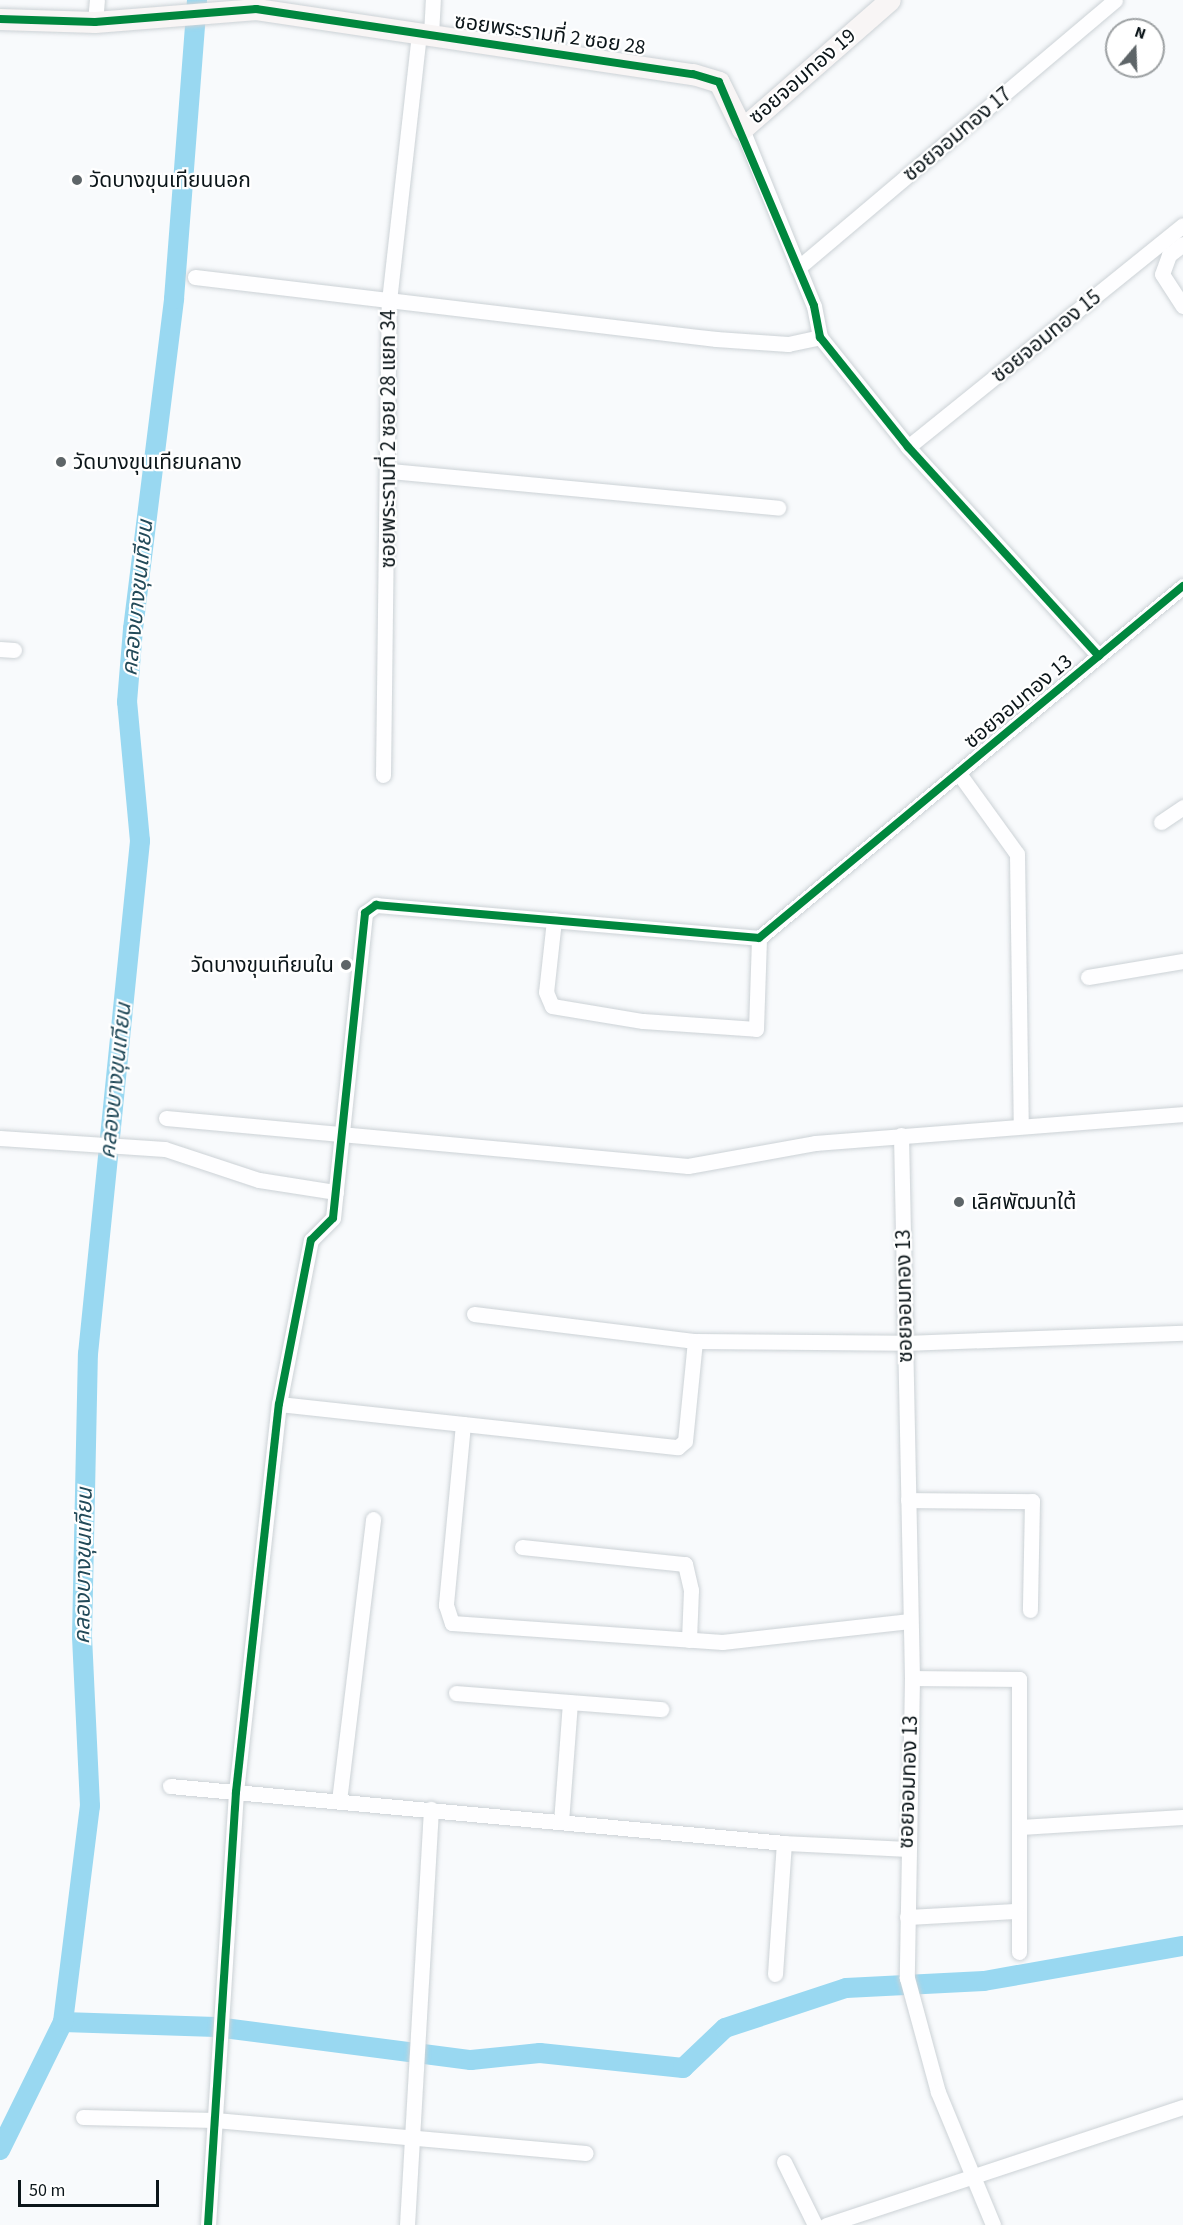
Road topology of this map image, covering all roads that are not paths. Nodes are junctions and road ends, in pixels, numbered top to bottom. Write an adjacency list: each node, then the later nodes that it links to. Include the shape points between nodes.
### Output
1 (97, 0): 6 (street)
2 (433, 0): 7 (street, ซอยพระรามที่ 2 ซอย 28 แยก 34)
3 (890, 0): 8 (street, ซอยจอมทอง 19)
4 (1115, 0): 11 (street, ซอยจอมทอง 17)
5 (0, 19): 6 (street, ซอยพระรามที่ 2 ซอย 28)
6 (95, 22): 7 (street, ซอยพระรามที่ 2 ซอย 28, via 256,9)
7 (425, 34): 8 (street, ซอยพระรามที่ 2 ซอย 28, via 708,78 727,93); 13 (street, ซอยพระรามที่ 2 ซอย 28 แยก 34)
8 (742, 129): 11 (street)
9 (1183, 225): 16 (street, ซอยจอมทอง 15)
10 (1183, 244): 14 (street, via 1169,255 1161,274)
11 (798, 268): 15 (street)
12 (195, 277): 13 (street)
13 (389, 301): 15 (street, via 716,339 788,344); 17 (street, ซอยพระรามที่ 2 ซอย 28 แยก 34, via 385,401)
14 (1183, 306)
15 (820, 337): 16 (street)
16 (908, 447): 20 (street)
17 (390, 471): 18 (street); 22 (street, ซอยพระรามที่ 2 ซอย 28 แยก 34)
18 (778, 508)
19 (1183, 586): 20 (street, ซอยจอมทอง 13)
20 (1099, 656): 21 (street, ซอยจอมทอง 13)
21 (960, 774): 26 (street); 31 (street, ซอยจอมทอง 13, via 1017,854)
22 (383, 775)
23 (1183, 807): 24 (street)
24 (1161, 822)
25 (554, 920): 26 (street); 26 (street, via 546,992 552,1006 643,1021 756,1029); 32 (street, via 368,909 363,918)
26 (759, 938)
27 (1183, 961): 28 (street)
28 (1088, 977)
29 (1183, 1114): 31 (street)
30 (166, 1118): 32 (street)
31 (1021, 1126): 33 (street)
32 (341, 1133): 33 (street, via 688,1166 816,1143); 35 (street)
33 (901, 1136): 39 (street, ซอยจอมทอง 13)
34 (0, 1138): 35 (street, via 153,1148 259,1180)
35 (336, 1192): 40 (street, via 332,1220 311,1240)
36 (474, 1314): 38 (street)
37 (1183, 1333): 39 (street)
38 (695, 1341): 39 (street); 41 (street, via 685,1441 678,1447)
39 (904, 1342): 42 (street, ซอยจอมทอง 13)
40 (279, 1404): 41 (street); 53 (street)
41 (463, 1424): 47 (street, via 446,1605 452,1623)
42 (908, 1500): 45 (street, via 1032,1501); 46 (street, ซอยจอมทอง 13)
43 (372, 1519): 54 (street)
44 (522, 1547): 47 (street, via 685,1564 691,1590)
45 (1030, 1610)
46 (910, 1621): 47 (street, via 722,1642); 48 (street, ซอยจอมทอง 13)
47 (689, 1640)
48 (912, 1678): 58 (street, via 1018,1676); 60 (street, ซอยจอมทอง 13)
49 (456, 1693): 50 (street)
50 (570, 1702): 51 (street); 57 (street)
51 (661, 1709)
52 (170, 1786): 53 (street)
53 (236, 1792): 54 (street); 67 (street)
54 (339, 1801): 55 (street)
55 (431, 1809): 57 (street); 68 (street)
56 (1183, 1817): 58 (street)
57 (561, 1822): 59 (street)
58 (1020, 1827): 61 (street)
59 (784, 1843): 60 (street); 64 (street)
60 (906, 1849): 62 (street, ซอยจอมทอง 13)
61 (1016, 1911): 62 (street); 63 (street)
62 (907, 1917): 71 (street, ซอยจอมทอง 13, via 907,1978 939,2092)
63 (1019, 1952)
64 (776, 1974)
65 (1183, 2107): 71 (street)
66 (84, 2117): 67 (street)
67 (215, 2120): 68 (street); 72 (street)
68 (412, 2138): 69 (street); 73 (street)
69 (586, 2153)
70 (784, 2162): 74 (street)
71 (971, 2175): 75 (street); 76 (street, ซอยจอมทอง 13)
72 (208, 2225)
73 (407, 2225)
74 (814, 2225)
75 (826, 2225)
76 (993, 2225)

